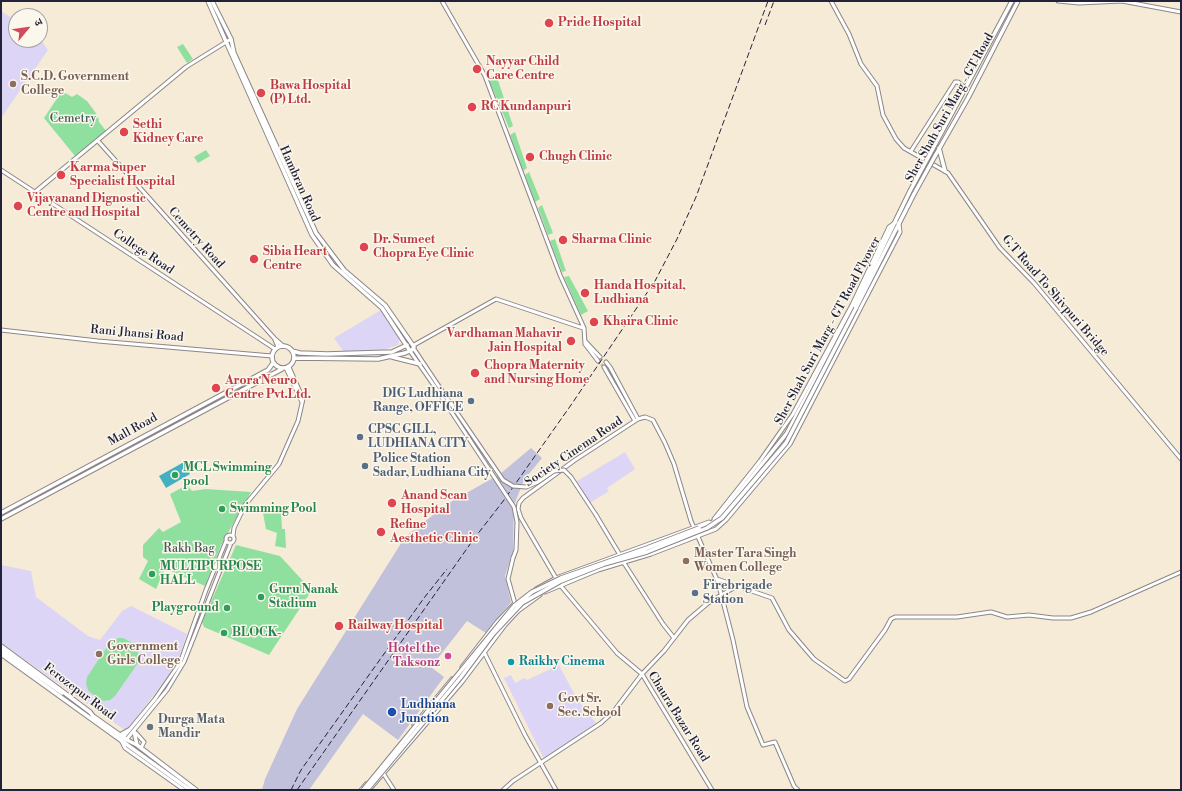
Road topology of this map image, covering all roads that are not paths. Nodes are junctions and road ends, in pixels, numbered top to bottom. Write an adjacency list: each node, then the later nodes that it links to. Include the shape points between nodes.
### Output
1 (208, 1): 9 (main road, Hambran Road)
2 (212, 1): 9 (main road, Hambran Road)
3 (442, 1): 19 (street, via 485,76 560,275)
4 (831, 1): 13 (street, G.T Road To Shivpuri Bridge, via 861,64 877,86 883,115 890,132 900,145)
5 (1012, 1): 10 (main road, Sher Shah Suri Marg - GT Road)
6 (1018, 1): 12 (main road, Sher Shah Suri Marg - GT Road)
7 (1058, 1): 8 (street, via 1122,1)
8 (1181, 12)
9 (229, 40): 11 (street, via 186,67); 24 (main road, Hambran Road, via 230,54 312,235 336,268 382,308)
10 (965, 88): 13 (street, via 954,82); 17 (main road, Sher Shah Suri Marg - GT Road, bridge, via 910,191)
11 (98, 141): 16 (street); 21 (street, Cemetry Road)
12 (939, 148): 15 (main road); 17 (main road, Sher Shah Suri Marg - GT Road, bridge)
13 (911, 151): 15 (street, G.T Road To Shivpuri Bridge)
14 (1, 170): 16 (street, College Road)
15 (945, 171): 39 (street, G.T Road To Shivpuri Bridge, via 1000,248 1034,283)
16 (35, 192): 25 (street, College Road)
17 (897, 223): 18 (main road, Sher Shah Suri Marg - GT Road Flyover); 42 (street, via 889,227 852,305 780,435 716,518); 46 (street, via 900,232 790,444 726,520 716,529)
18 (895, 228): 76 (main road, Sher Shah Suri Marg - GT Road Flyover, bridge, via 787,433 720,516 708,524 560,578 532,592 514,606); 77 (main road, Sher Shah Suri Marg - GT Road Flyover, bridge, via 786,443 722,518 707,528 647,552 604,564 561,581 522,603 493,634)
19 (584, 328): 22 (street); 24 (street, via 496,299)
20 (1, 330): 27 (street, Rani Jhansi Road)
21 (274, 339): 23 (street, Cemetry Road); 25 (street)
22 (585, 341): 29 (street); 31 (street, via 590,353)
23 (283, 346): 25 (main road); 26 (main road)
24 (411, 347): 26 (main road, via 392,352 327,354); 28 (main road); 34 (street); 49 (street, bridge, via 503,480 513,486 526,487 554,471 564,470)
25 (277, 348): 27 (main road)
26 (292, 351): 30 (main road)
27 (272, 356): 33 (main road)
28 (390, 357): 30 (main road); 34 (main road)
29 (600, 357)
30 (294, 358): 36 (main road)
31 (598, 361)
32 (606, 362): 38 (street)
33 (273, 363): 36 (main road); 40 (main road, Mall Road, via 268,370)
34 (420, 364): 57 (street, bridge, via 514,507 517,522 516,550 508,579)
35 (604, 367): 38 (street)
36 (286, 368): 37 (street); 37 (street, via 296,382 303,398); 41 (main road, Mall Road)
37 (302, 402): 43 (street, via 298,420 279,464 245,505)
38 (637, 420): 42 (street, via 645,417 653,420 674,464); 52 (street, Society Cinema Road, via 575,460 519,503 521,518)
39 (1181, 459)
40 (1, 513)
41 (1, 518)
42 (694, 526): 46 (street); 49 (street)
43 (234, 528): 44 (street); 45 (street)
44 (229, 535): 45 (street); 47 (street)
45 (233, 536): 48 (street, via 234,540)
46 (698, 536): 50 (street); 53 (street)
47 (226, 540): 48 (street); 66 (street, via 180,663)
48 (231, 543): 66 (street, via 184,662 167,690)
49 (620, 555): 52 (street)
50 (627, 562): 54 (street); 59 (street)
51 (1181, 572): 55 (street, via 1091,612 1071,618 1029,615 1009,617 991,612 957,617 895,616 845,681 814,659 789,630 772,598)
52 (556, 578): 54 (street, Society Cinema Road); 57 (street)
53 (717, 580): 55 (street); 56 (street)
54 (560, 585): 58 (street, via 539,595); 64 (street, Chaura Bazar Road, via 617,653)
55 (735, 586): 56 (street)
56 (722, 594): 59 (street, via 693,615); 82 (street, via 747,707 763,745 775,742)
57 (515, 604): 58 (street); 71 (street, via 497,622)
58 (518, 611): 62 (street)
59 (674, 638): 64 (street)
60 (1, 646): 65 (main road, Ferozepur Road)
61 (1, 650): 65 (main road)
62 (484, 652): 70 (street); 72 (street, via 462,682)
63 (1, 654): 67 (main road)
64 (642, 674): 70 (street, via 614,711 601,723); 81 (street, Chaura Bazar Road)
65 (93, 716): 67 (main road, Ferozepur Road)
66 (133, 730): 67 (main road); 67 (street); 68 (main road); 69 (street, via 144,742)
67 (123, 740): 68 (main road, Ferozepur Road); 73 (street, via 125,748); 74 (main road)
68 (137, 745): 69 (main road, Ferozepur Road)
69 (142, 748): 75 (main road, Ferozepur Road)
70 (541, 762): 79 (street); 80 (street)
71 (378, 769): 72 (street); 76 (street)
72 (384, 774): 77 (street); 78 (street)
73 (184, 790)
74 (190, 790)
75 (196, 790)
76 (362, 790)
77 (368, 790)
78 (394, 790)
79 (503, 790)
80 (556, 790)
81 (712, 790)
82 (798, 790)

